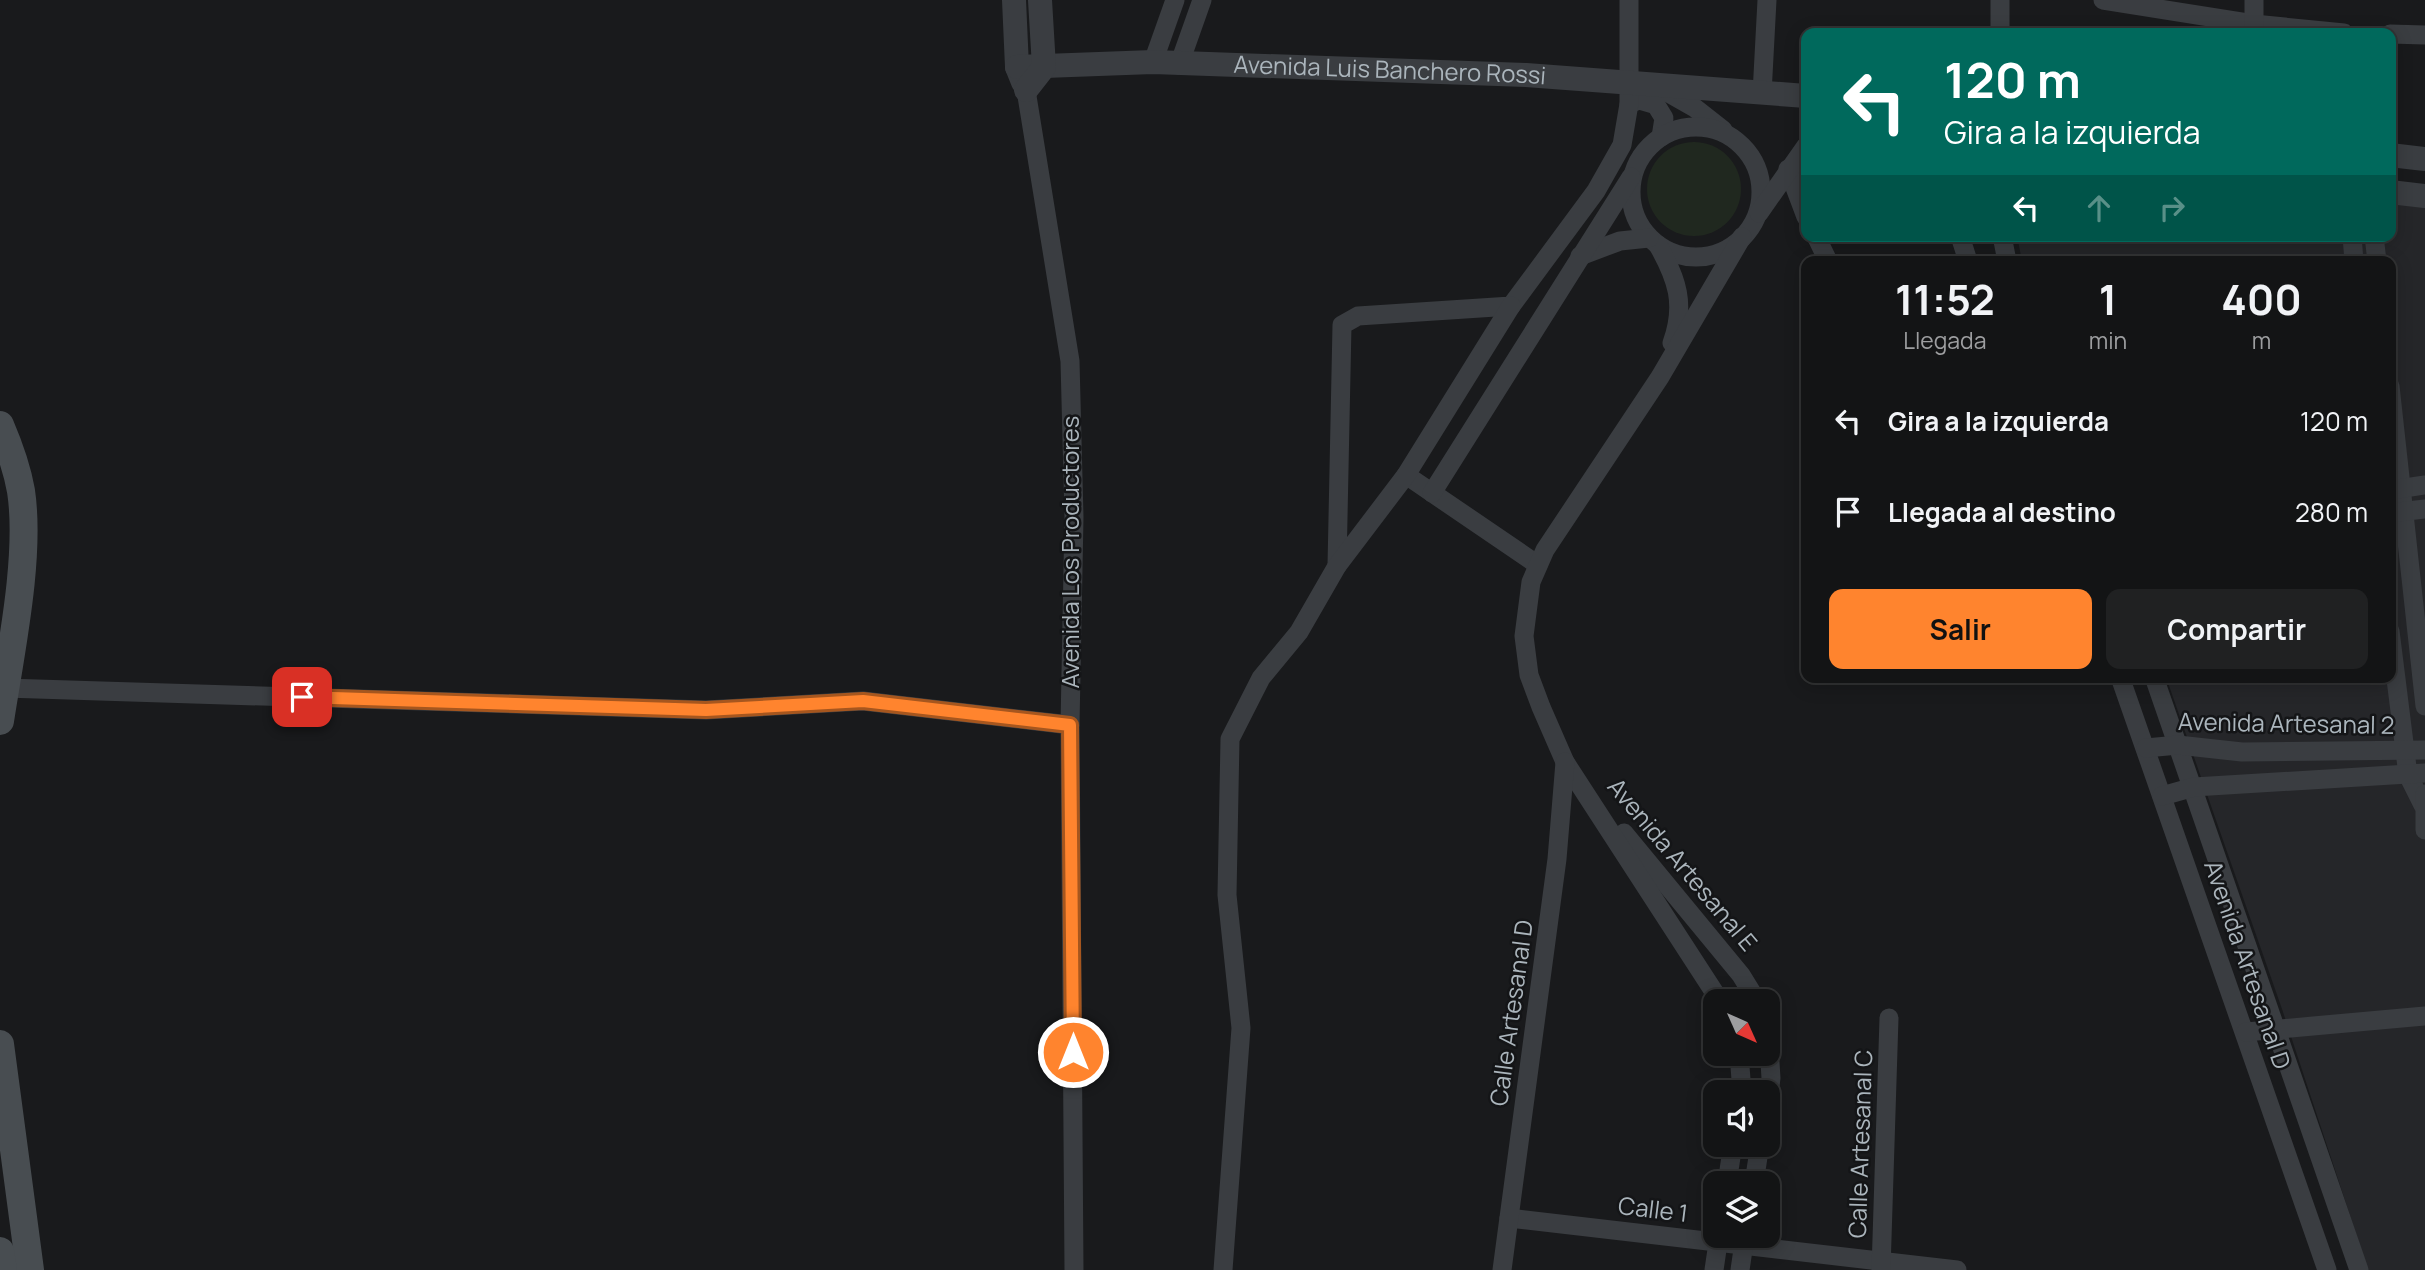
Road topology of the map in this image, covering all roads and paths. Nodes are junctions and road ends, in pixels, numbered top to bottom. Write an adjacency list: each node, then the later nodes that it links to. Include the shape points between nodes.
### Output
1 (1014, 0): 17 (street, Avenida Los Productores)
2 (1040, 0): 18 (street)
3 (1175, 0): 15 (street)
4 (1202, 0): 16 (street)
5 (1629, 0): 21 (street)
6 (1767, 0): 22 (street)
7 (2000, 0): 10 (street)
8 (2102, 0): 11 (street)
9 (2254, 0): 12 (street)
10 (2000, 28)
11 (2249, 28)
12 (2254, 28)
13 (2396, 34): 14 (street)
14 (2425, 35)
15 (1153, 62): 16 (street, Avenida Luis Banchero Rossi); 18 (street, Avenida Luis Banchero Rossi)
16 (1179, 65): 21 (street, Avenida Luis Banchero Rossi, via 1526,75)
17 (1017, 67): 18 (street, Avenida Luis Banchero Rossi); 19 (street, Avenida Los Productores)
18 (1044, 67): 19 (street)
19 (1026, 90): 60 (street, Avenida Los Productores, via 1070,361 1074,517)
20 (1736, 92): 22 (street, Avenida Luis Banchero Rossi); 23 (street, Avenida Luis Banchero Rossi); 26 (street)
21 (1628, 94): 23 (street, Avenida Luis Banchero Rossi); 43 (street, via 1622,145 1596,191)
22 (1762, 94): 24 (street, Avenida Luis Banchero Rossi); 25 (street, Avenida Luis Banchero Rossi)
23 (1656, 96): 26 (street); 27 (street)
24 (1801, 96)
25 (1801, 107)
26 (1695, 108): 27 (street); 28 (street)
27 (1664, 135): 28 (street, via 1700,127); 33 (street, via 1645,152)
28 (1731, 138): 39 (street, via 1755,166 1760,202)
29 (1801, 152): 32 (street)
30 (2396, 156): 31 (street)
31 (2425, 159)
32 (1788, 169): 35 (street); 37 (street)
33 (1635, 170): 41 (street, via 1632,206); 42 (street)
34 (2396, 193): 36 (street)
35 (1772, 194): 38 (street); 39 (street)
36 (2425, 196)
37 (1801, 205)
38 (1801, 211)
39 (1754, 220): 40 (street)
40 (1742, 237): 41 (street, via 1710,255 1692,257); 44 (street)
41 (1654, 242): 42 (street, via 1620,241); 44 (street, via 1675,277 1680,321)
42 (1580, 256): 49 (street)
43 (1511, 306): 46 (street); 53 (street, via 1358,316 1342,325)
44 (1660, 377): 52 (street, Avenida Artesanal E)
45 (0, 425): 54 (main road, via 16,469 24,516)
46 (1406, 475): 49 (street); 53 (street)
47 (2425, 485): 48 (street)
48 (2396, 489): 51 (street)
49 (1432, 493): 52 (street)
50 (2425, 509): 51 (street)
51 (2397, 513): 58 (street)
52 (1538, 565): 65 (street, Avenida Artesanal E, via 1524,618 1525,656)
53 (1338, 566): 88 (street, via 1299,632 1261,678 1230,739 1227,895 1241,1028)
54 (5, 670): 59 (main road); 60 (street, via 706,710 863,701)
55 (2396, 679): 64 (street)
56 (2122, 683): 62 (street, Avenida Artesanal D)
57 (2156, 683): 61 (street, Avenida Artesanal D)
58 (2425, 706)
59 (0, 721)
60 (1070, 725): 87 (street, Avenida Los Productores)
61 (2178, 745): 62 (street, Avenida Artesanal 2); 64 (street, Avenida Artesanal 2, via 2242,751); 67 (street, Avenida Artesanal D)
62 (2146, 748): 68 (street, Avenida Artesanal D)
63 (2425, 750): 64 (street, Avenida Artesanal 2)
64 (2405, 751): 66 (street)
65 (1565, 762): 71 (street, Avenida Artesanal E); 72 (street, Avenida Artesanal E); 78 (street, Calle Artesanal D, via 1558,859)
66 (2416, 774): 67 (street, Avenida Artesanal 2); 69 (street)
67 (2194, 787): 68 (street, Avenida Artesanal 2); 75 (street, Avenida Artesanal D)
68 (2162, 796): 76 (street, Avenida Artesanal D)
69 (2424, 800): 70 (street)
70 (2425, 830)
71 (1712, 989)
72 (1750, 989)
73 (2425, 1016): 75 (street)
74 (1889, 1018): 84 (street, Calle Artesanal C)
75 (2276, 1028): 76 (street); 94 (street, Avenida Artesanal D)
76 (2246, 1032): 93 (street, Avenida Artesanal D)
77 (0, 1044): 86 (main road)
78 (1509, 1217): 79 (street, Calle 1); 89 (street, Calle Artesanal D)
79 (1703, 1237)
80 (1718, 1248): 90 (street)
81 (1743, 1248): 91 (street)
82 (1780, 1248): 84 (street, Calle 1)
83 (0, 1251): 85 (main road)
84 (1882, 1266): 92 (street, Calle 1)
85 (3, 1270)
86 (30, 1270)
87 (1074, 1270)
88 (1223, 1270)
89 (1502, 1270)
90 (1714, 1270)
91 (1740, 1270)
92 (1957, 1270)
93 (2327, 1270)
94 (2359, 1270)

